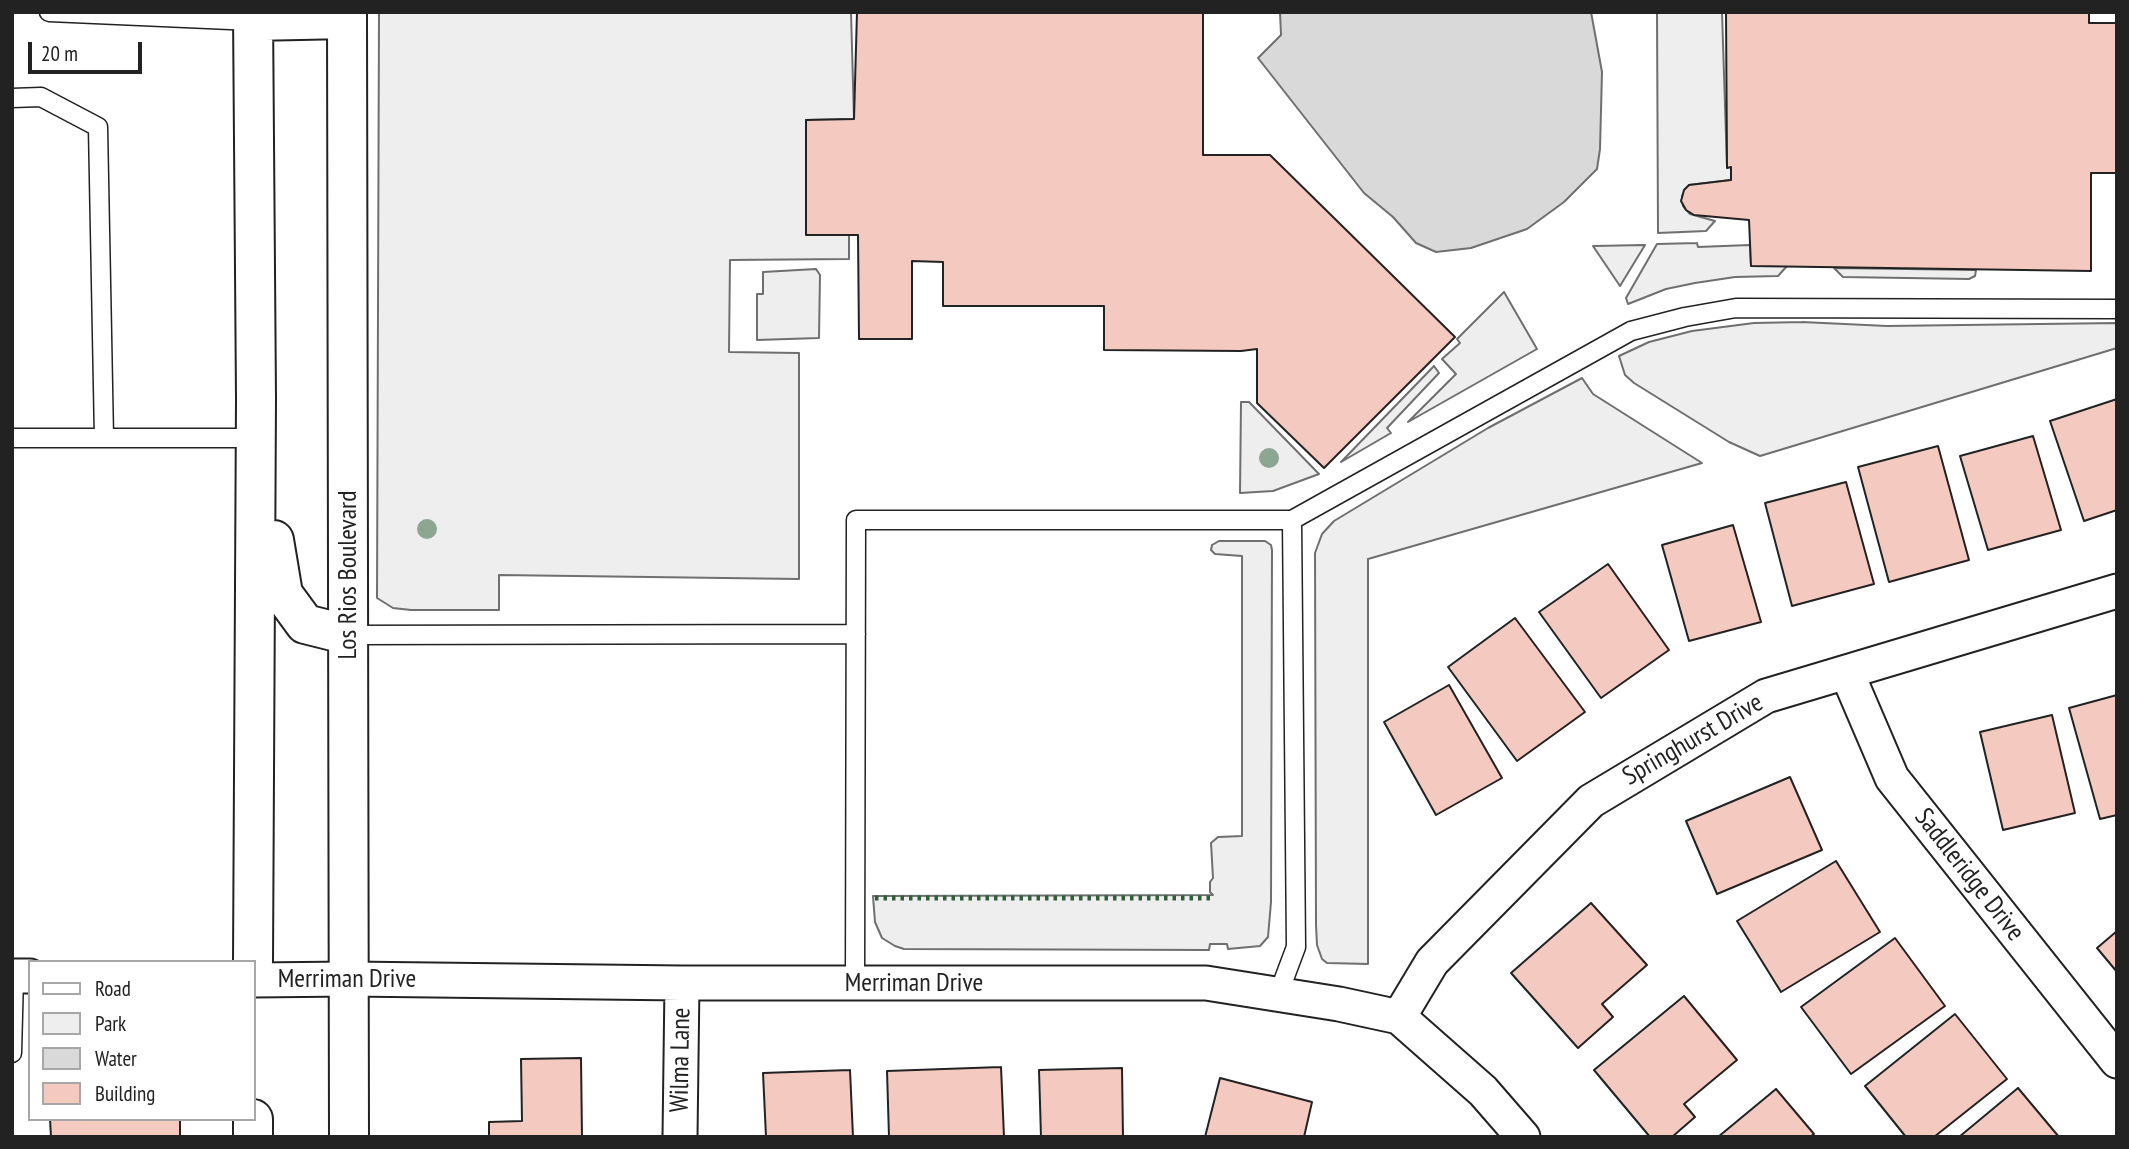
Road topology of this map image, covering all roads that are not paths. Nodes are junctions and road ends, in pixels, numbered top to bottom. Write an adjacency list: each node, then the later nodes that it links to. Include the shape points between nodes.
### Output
1 (49, 12): 3 (lane)
2 (347, 16): 3 (main road); 13 (main road, Los Rios Boulevard)
3 (253, 17): 6 (main road)
4 (12, 98): 8 (lane, via 41,97 98,127)
5 (2117, 309): 10 (lane, via 1736,307 1671,320 1631,331)
6 (256, 400): 9 (main road); 13 (main road, via 283,594 305,624)
7 (12, 438): 8 (lane)
8 (104, 438): 9 (lane)
9 (256, 438): 15 (main road)
10 (1292, 520): 12 (lane, via 856,520); 21 (lane, via 1296,947)
11 (2117, 591): 14 (street, Springhurst Drive)
12 (856, 634): 13 (lane); 20 (lane)
13 (349, 635): 17 (main road, Los Rios Boulevard)
14 (1847, 673): 22 (street, Springhurst Drive, via 1766,696 1591,801 1432,962); 24 (street, Saddleridge Drive, via 1892,778)
15 (253, 960)
16 (19, 976): 23 (lane)
17 (350, 979): 18 (street, Merriman Drive); 19 (street, Merriman Drive); 25 (main road, Los Rios Boulevard)
18 (256, 980)
19 (682, 983): 20 (street, Merriman Drive); 26 (street, Wilma Lane)
20 (855, 984): 21 (street, Merriman Drive, via 1206,983)
21 (1278, 995): 22 (street, Merriman Drive)
22 (1399, 1017): 27 (street, Merriman Drive, via 1483,1091)
23 (12, 1053)
24 (2117, 1061)
25 (349, 1137)
26 (680, 1137)
27 (1523, 1137)

